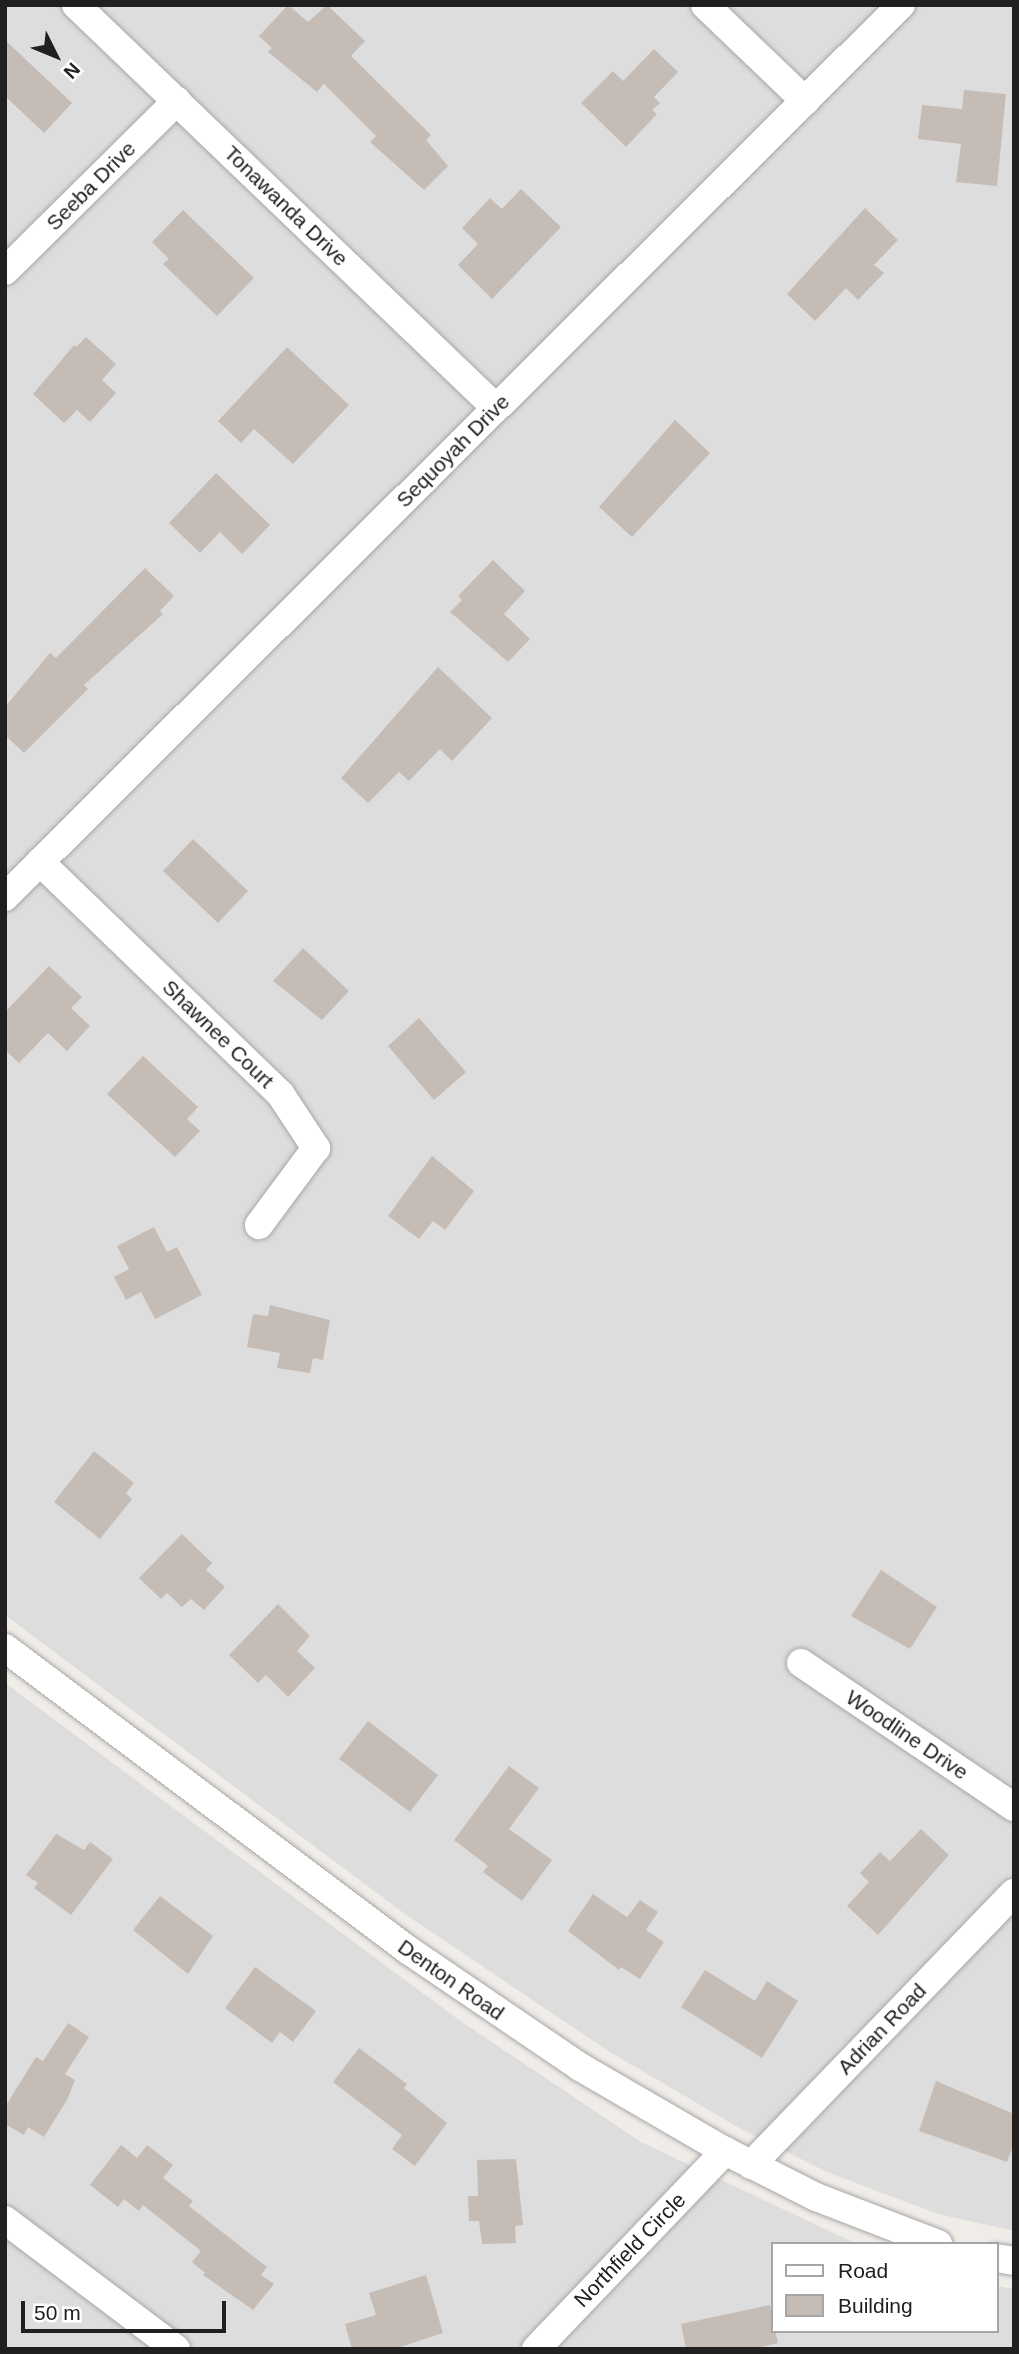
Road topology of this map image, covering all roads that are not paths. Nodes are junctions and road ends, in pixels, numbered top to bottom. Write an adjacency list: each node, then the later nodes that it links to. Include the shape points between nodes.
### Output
1 (76, 5): 4 (street, Tonawanda Drive)
2 (705, 5): 5 (street)
3 (901, 5): 5 (street, Sequoyah Drive)
4 (177, 101): 6 (street, Seeba Drive); 7 (street, Tonawanda Drive)
5 (805, 101): 7 (street, Sequoyah Drive)
6 (5, 271)
7 (496, 408): 8 (street, Sequoyah Drive)
8 (40, 862): 9 (street, Sequoyah Drive); 10 (street, Shawnee Court, via 281,1095 316,1148)
9 (5, 897)
10 (258, 1224)
11 (5, 1648): 15 (street, Denton Road, via 506,2019)
12 (801, 1663): 13 (street, Woodline Drive)
13 (1014, 1807)
14 (1014, 1893): 16 (street, Adrian Road)
15 (725, 2151): 16 (street, Denton Road); 20 (street, Northfield Circle)
16 (751, 2165): 18 (street, Denton Road, via 816,2197)
17 (5, 2220): 19 (street)
18 (933, 2242)
19 (176, 2349)
20 (536, 2349)

